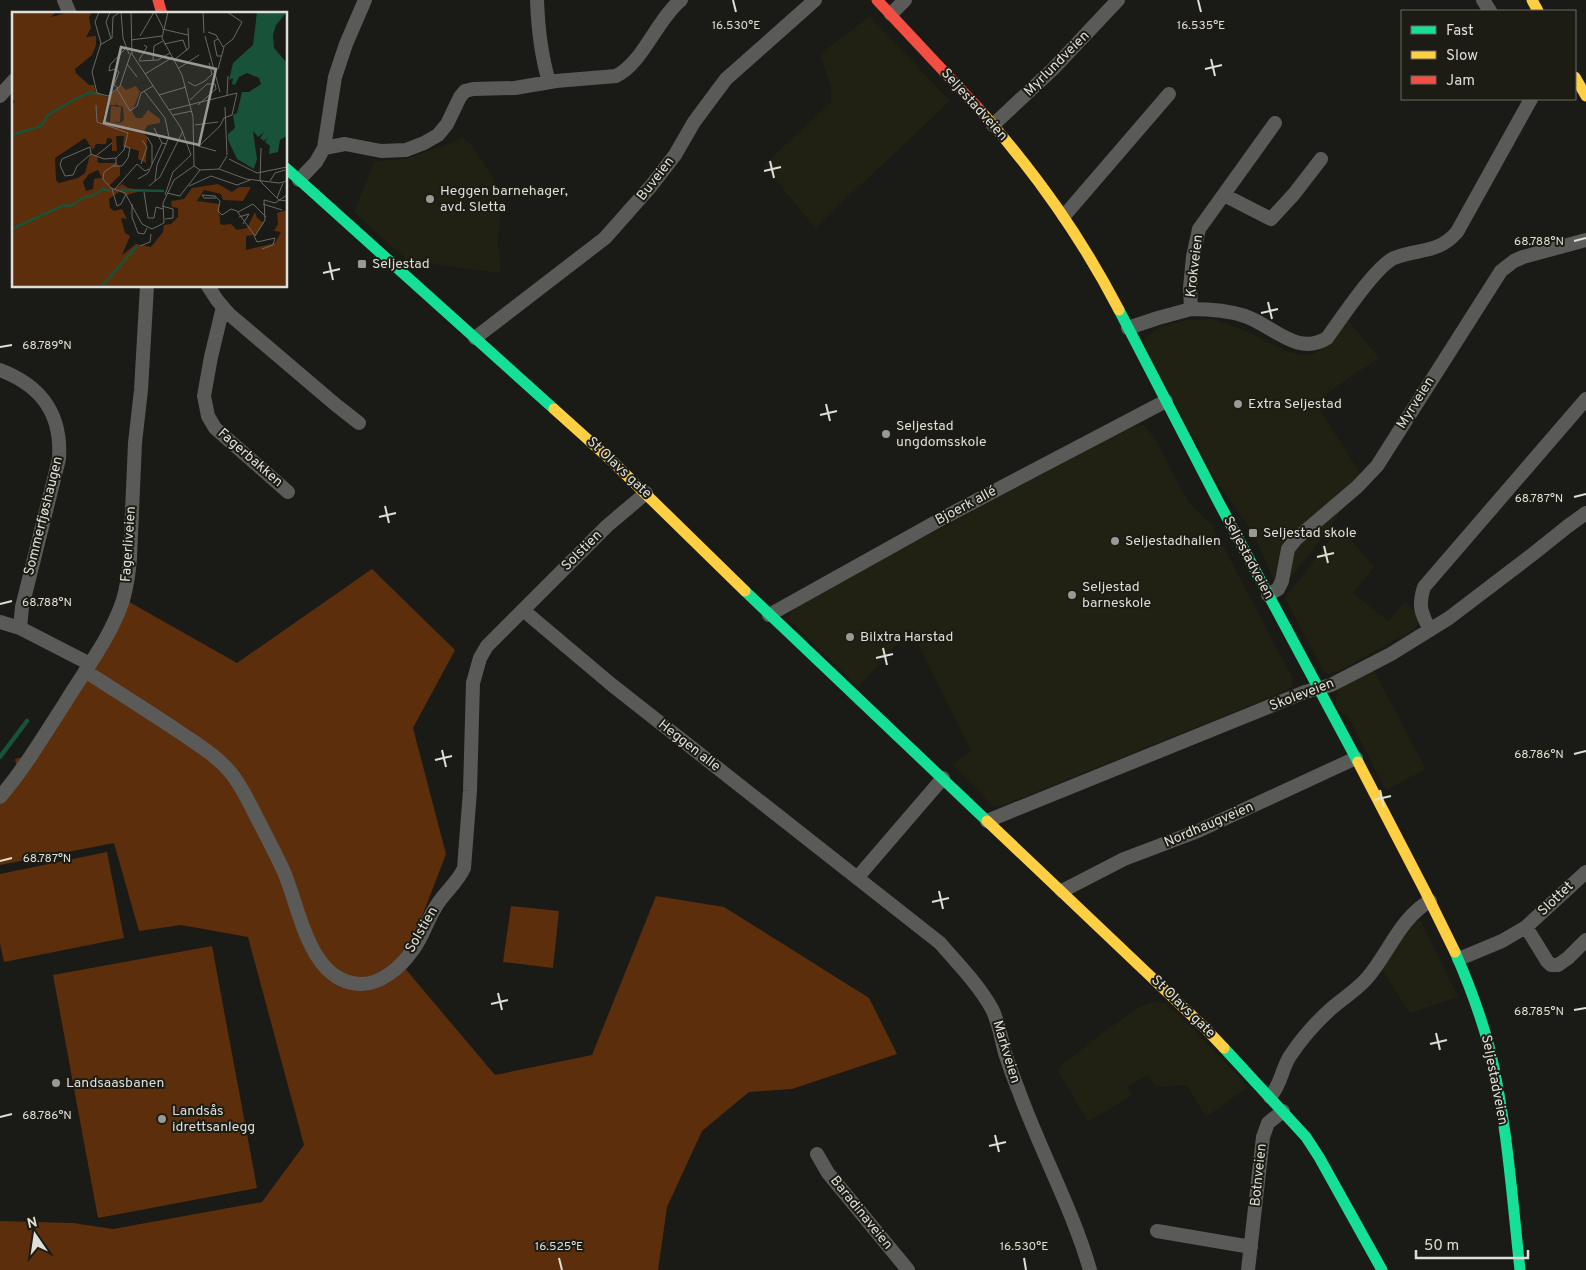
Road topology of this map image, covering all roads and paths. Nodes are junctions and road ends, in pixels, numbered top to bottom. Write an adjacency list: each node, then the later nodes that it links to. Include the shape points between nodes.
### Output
1 (365, 0): 18 (street, via 335,77)
2 (536, 0): 11 (street, via 542,58)
3 (681, 0): 11 (street, via 622,73)
4 (815, 0): 30 (street, Buveien, via 730,74 694,122 675,155 605,238)
5 (877, 0): 8 (main road, Seljestadveien)
6 (905, 0): 8 (street)
7 (1118, 0): 17 (street, Myrlundveien, via 1053,69)
8 (891, 14): 17 (main road, Seljestadveien)
9 (1576, 79): 14 (main road)
10 (12, 82): 13 (street)
11 (549, 82): 18 (street, via 465,91 438,135 406,150 380,151 345,144)
12 (1169, 94): 23 (street)
13 (0, 96)
14 (1586, 96)
15 (1530, 100): 28 (street, via 1458,232 1440,246 1394,258 1384,264 1327,338 1307,344 1296,343 1247,317 1226,310)
16 (1275, 123): 22 (street, Krokveien)
17 (993, 125): 23 (main road, Seljestadveien)
18 (324, 148): 21 (street)
19 (1321, 159): 22 (street, via 1271,219)
20 (288, 170): 21 (main road, St Olavs gate)
21 (299, 180): 30 (main road, St Olavs gate)
22 (1224, 195): 28 (street, Krokveien, via 1199,229 1190,288)
23 (1064, 216): 29 (main road, Seljestadveien)
24 (1586, 240): 38 (street, Myrveien, via 1523,257 1501,271 1377,466 1296,539 1288,549 1282,581 1278,589)
25 (147, 288): 44 (street, Fagerliveien, via 128,577 123,600)
26 (209, 288): 27 (street)
27 (223, 307): 34 (street); 35 (street, Fagerbakken, via 206,384 208,416 215,428)
28 (1191, 309): 29 (street, Krokveien)
29 (1128, 328): 33 (main road, Seljestadveien)
30 (475, 338): 36 (main road, St Olavs gate)
31 (0, 370): 42 (street, Sommerfjøshaugen, via 15,376 41,395 50,408 60,445 22,607)
32 (1586, 399): 43 (street, via 1424,587 1420,599 1422,615)
33 (1166, 401): 38 (main road, Seljestadveien); 40 (street, Bjoerk allé, via 943,518)
34 (359, 423)
35 (288, 492)
36 (646, 493): 39 (street, Solstien, via 607,526); 40 (main road, St Olavs gate)
37 (1586, 513): 43 (street, Skoleveien)
38 (1268, 595): 45 (main road, Seljestadveien)
39 (524, 610): 44 (street, Solstien, via 487,646 476,670 464,868 435,906 413,950 390,972 366,984 350,984 322,964 304,929 284,874 230,772 211,754); 51 (street, Heggen alle, via 612,685)
40 (769, 615): 47 (main road, St Olavs gate)
41 (0, 622): 42 (street)
42 (20, 628): 44 (street)
43 (1430, 630): 45 (street, Skoleveien, via 1374,663 1331,685)
44 (88, 668): 48 (street, Fagerliveien, via 17,777)
45 (1318, 688): 46 (main road, Seljestadveien); 49 (street, Skoleveien)
46 (1356, 758): 52 (street, Nordhaugveien, via 1198,831 1124,859); 53 (main road, Seljestadveien)
47 (943, 778): 49 (main road, St Olavs gate); 51 (street)
48 (0, 797)
49 (987, 821): 52 (main road, St Olavs gate)
50 (1586, 872): 54 (street, Slottet)
51 (857, 878): 63 (street, Markveien, via 940,943 992,1008 1018,1090 1078,1232)
52 (1062, 891): 57 (main road, St Olavs gate, via 1180,1003)
53 (1430, 901): 56 (main road, Seljestadveien); 57 (street, via 1410,915 1368,977 1310,1030 1288,1058 1279,1084)
54 (1526, 927): 55 (street, Slottet, via 1551,965 1558,965 1568,958); 56 (street, Slottet)
55 (1586, 940)
56 (1459, 959): 66 (main road, Seljestadveien, via 1482,1022 1497,1085)
57 (1270, 1096): 58 (main road, St Olavs gate)
58 (1283, 1110): 61 (street, Botnveien, via 1265,1128); 65 (main road, St Olavs gate, via 1319,1157)
59 (817, 1154): 62 (street, Baradinaveien, via 828,1173)
60 (1157, 1231): 61 (street)
61 (1250, 1247): 64 (street, Botnveien)
62 (908, 1270)
63 (1090, 1270)
64 (1248, 1270)
65 (1382, 1270)
66 (1520, 1270)

